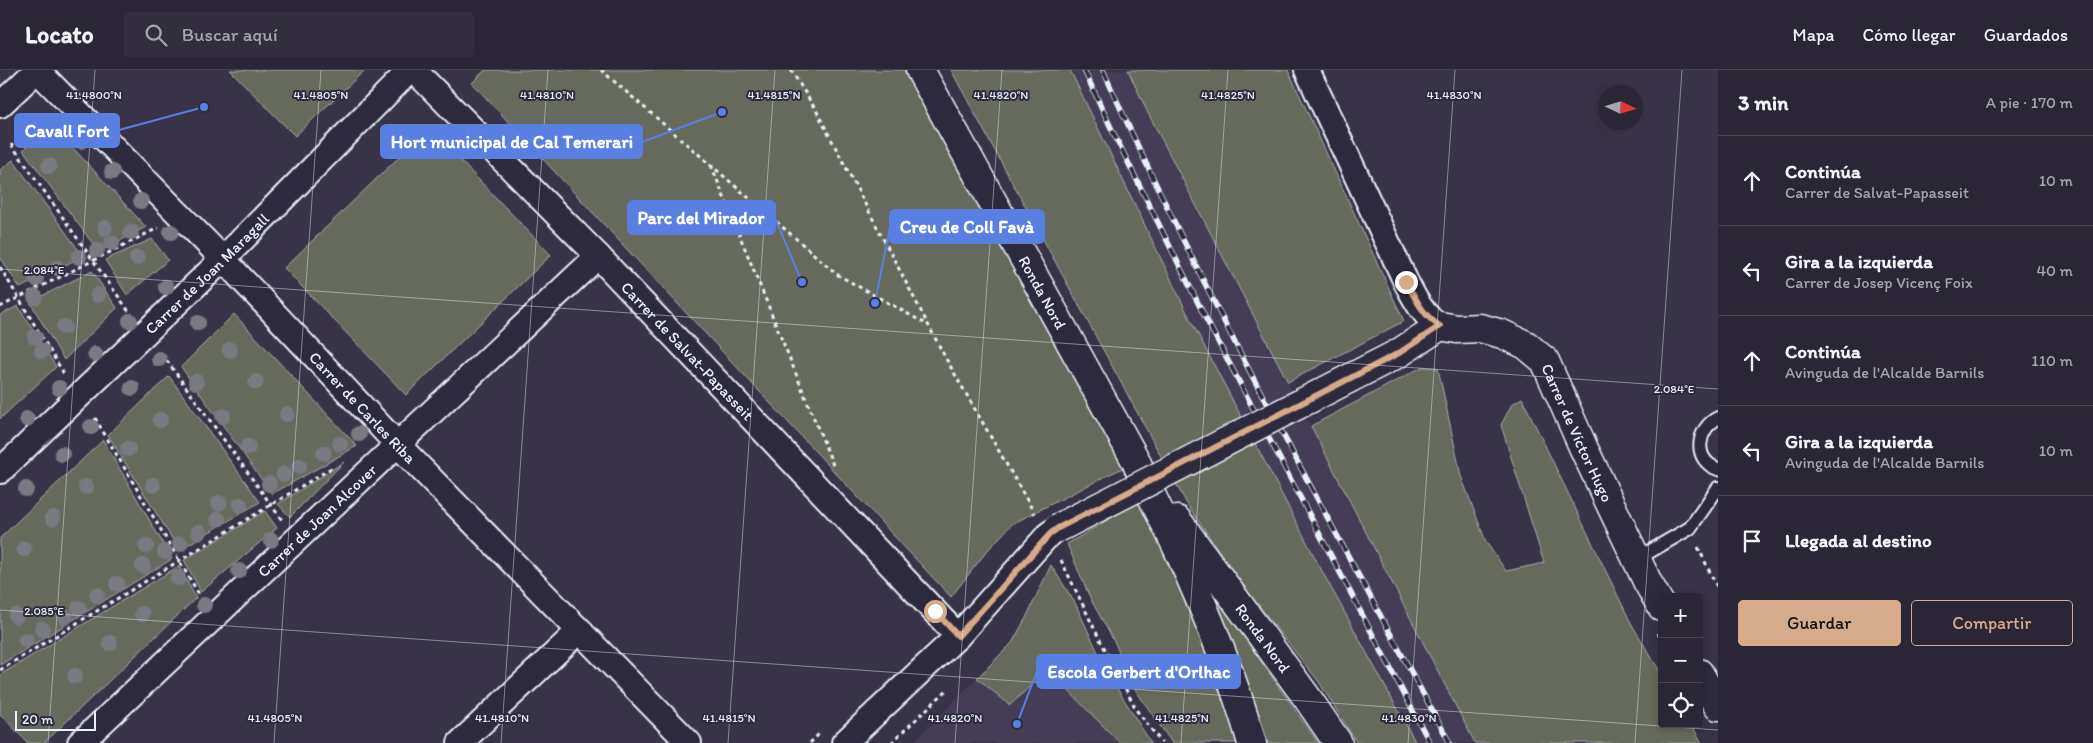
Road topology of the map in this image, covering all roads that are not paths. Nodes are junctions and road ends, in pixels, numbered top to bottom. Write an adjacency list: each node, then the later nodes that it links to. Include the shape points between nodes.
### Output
1 (37, 70): 6 (street); 8 (street, Carrer de Carles Riba)
2 (410, 70): 8 (street, Carrer de Joan Maragall)
3 (414, 70): 7 (street, Carrer de Salvat-Papasseit)
4 (920, 70): 12 (main road, Ronda Nord)
5 (1307, 70): 9 (street, via 1406,282 1422,311)
6 (0, 105)
7 (598, 256): 11 (street, Carrer de Joan Alcover); 20 (street, Carrer de Salvat-Papasseit)
8 (222, 259): 11 (street, Carrer de Carles Riba); 14 (street, Carrer de Joan Maragall)
9 (1440, 326): 16 (main road, bridge, via 1399,353); 17 (main road, Carrer de Víctor Hugo, via 1480,328 1502,334 1526,345 1545,361)
10 (1718, 418): 13 (lane, via 1709,422 1700,437 1702,454 1707,462)
11 (398, 445): 19 (street, Carrer de Carles Riba); 23 (street, Carrer de Joan Alcover)
12 (1136, 461): 27 (main road, Ronda Nord, via 1209,623 1240,702); 28 (main road, Ronda Nord)
13 (1718, 468)
14 (0, 471)
15 (1718, 488): 17 (lane, via 1690,528)
16 (1048, 526): 20 (street)
17 (1637, 559): 18 (main road, Carrer de Víctor Hugo)
18 (1658, 599)
19 (580, 630): 24 (street); 25 (street, Carrer de Carles Riba)
20 (958, 636): 26 (street)
21 (1703, 680): 22 (main road)
22 (1718, 706)
23 (80, 743)
24 (460, 743)
25 (689, 743)
26 (844, 743)
27 (1252, 743)
28 (1338, 743)

